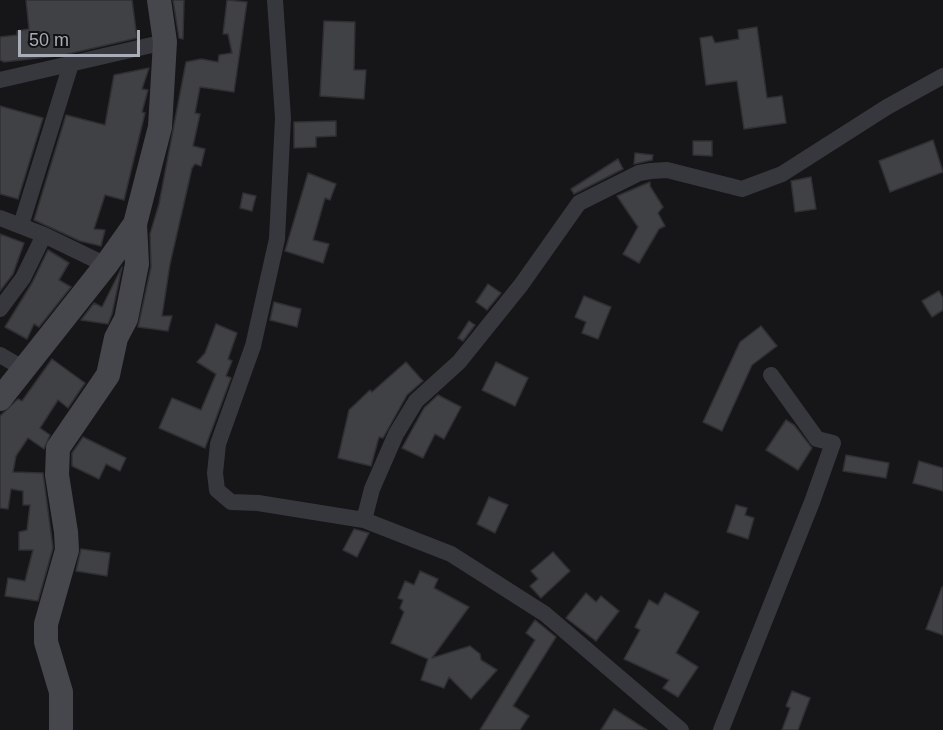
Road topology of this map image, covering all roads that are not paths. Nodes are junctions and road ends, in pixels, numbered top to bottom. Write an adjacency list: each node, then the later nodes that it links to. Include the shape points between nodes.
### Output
1 (159, 0): 3 (street)
2 (275, 0): 17 (street, via 283,118 277,238 253,346 218,444 217,490 231,502 258,502)
3 (165, 42): 4 (street); 8 (street, via 160,127)
4 (71, 64): 6 (street); 9 (street)
5 (943, 76): 17 (street, via 782,174 742,189 667,170 651,171 639,173 579,203 521,285 459,362 416,401 396,434 372,489)
6 (0, 80)
7 (0, 218): 9 (street)
8 (135, 224): 11 (street); 18 (street, via 136,264 126,319 116,338 108,375 58,448 57,475 67,550 45,624 46,642 61,692)
9 (21, 225): 10 (street)
10 (44, 235): 11 (street); 12 (street, via 23,278)
11 (106, 265): 14 (street)
12 (0, 309)
13 (0, 355): 14 (street)
14 (24, 369): 16 (street)
15 (771, 375): 20 (street, via 817,439 833,443)
16 (0, 399)
17 (364, 520): 19 (street, via 451,554 545,614)
18 (61, 730)
19 (681, 730)
20 (721, 730)

